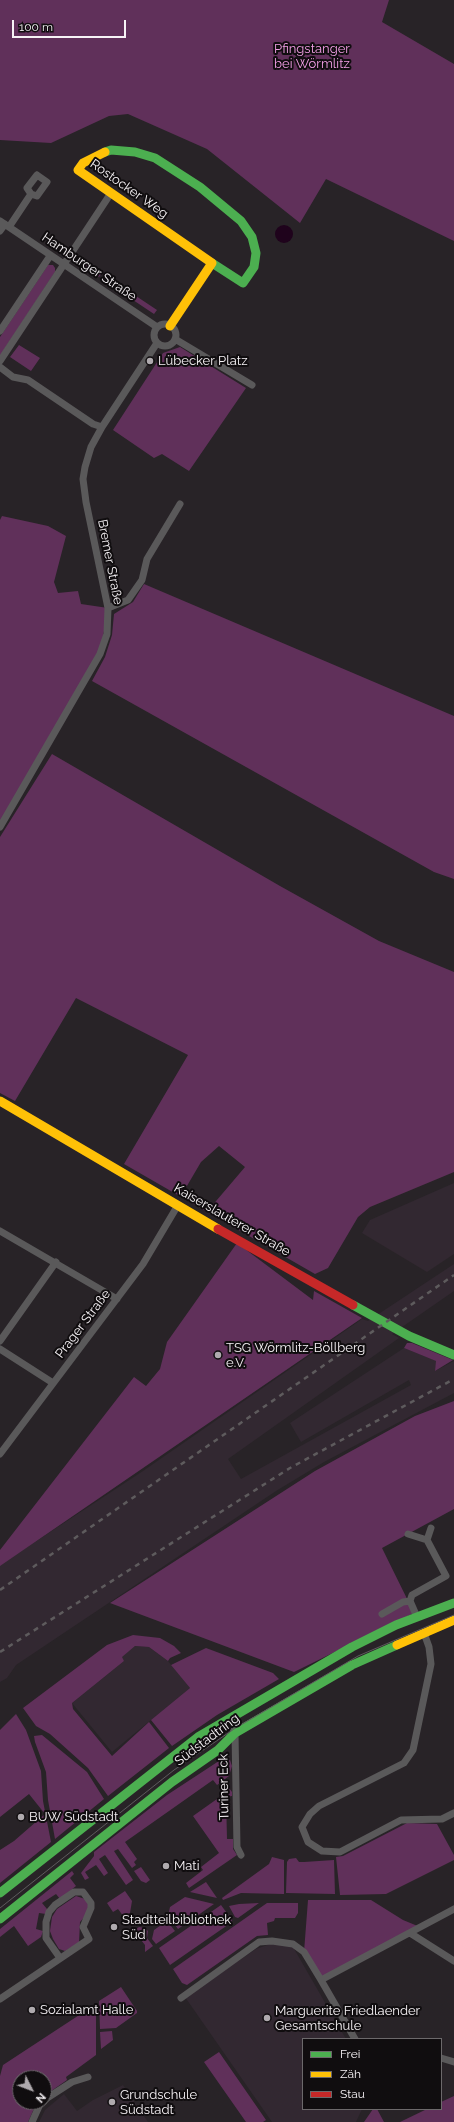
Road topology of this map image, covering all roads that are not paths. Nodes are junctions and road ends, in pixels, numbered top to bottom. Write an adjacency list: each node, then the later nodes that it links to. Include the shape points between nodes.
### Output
1 (111, 193): 6 (street, Rostocker Weg); 6 (street, Rostocker Weg, via 78,170 94,156 111,150 135,152 154,158 200,187 241,221 252,237 256,253 254,267 243,283); 7 (street)
2 (31, 194): 3 (street)
3 (5, 224): 4 (street); 5 (street, Hamburger Straße)
4 (0, 231)
5 (50, 256): 7 (street, Hamburger Straße); 10 (street)
6 (212, 262): 8 (street)
7 (63, 265): 9 (street, Hamburger Straße); 13 (street)
8 (170, 326): 9 (street, via 164,324); 11 (street, via 176,333)
9 (157, 327): 12 (street, via 154,338)
10 (0, 331)
11 (175, 338): 12 (street, via 164,346); 15 (street)
12 (158, 343): 16 (street, Bremer Straße)
13 (0, 361)
14 (0, 367): 16 (street, via 13,377 28,380 93,424)
15 (252, 385)
16 (102, 427): 18 (street, Bremer Straße, via 91,447 83,479)
17 (180, 504): 18 (street, via 147,559 142,580 128,600)
18 (108, 608): 19 (street, Bremer Straße, via 107,634 100,654)
19 (0, 827)
20 (0, 1101): 21 (street, Kaiserslauterer Straße)
21 (178, 1205): 24 (street, Prager Straße, via 143,1264); 27 (street, Kaiserslauterer Straße, via 407,1335)
22 (0, 1231): 23 (street)
23 (56, 1262): 24 (street); 25 (street)
24 (117, 1299): 28 (street, Prager Straße)
25 (0, 1341)
26 (0, 1350): 28 (street)
27 (454, 1355)
28 (53, 1383): 29 (street, Prager Straße)
29 (1, 1451)
30 (430, 1528): 32 (street)
31 (408, 1534): 32 (street)
32 (427, 1540): 33 (street, via 446,1576 414,1592)
33 (410, 1601): 35 (street, via 403,1602); 36 (street)
34 (454, 1603): 36 (street, Südstadtring)
35 (382, 1614)
36 (417, 1617): 39 (street, Südstadtring, via 352,1647)
37 (454, 1620): 38 (street, Südstadtring)
38 (424, 1633): 40 (street, Südstadtring, via 352,1665); 41 (street, via 429,1647 430,1664 414,1750 404,1763 319,1806 302,1827 308,1842 322,1851 340,1852 401,1820 442,1819)
39 (229, 1719): 40 (street, Turiner Eck); 43 (street, Südstadtring, via 175,1753)
40 (235, 1732): 42 (street, Turiner Eck, via 237,1848); 45 (street, Südstadtring, via 218,1750 172,1782)
41 (454, 1813)
42 (241, 1855)
43 (0, 1893)
44 (454, 1909): 46 (street)
45 (0, 1919)
46 (410, 1933): 48 (street); 49 (street)
47 (60, 1958): 47 (street, via 89,1940 83,1927 91,1903 83,1892 74,1892 55,1905 46,1922 46,1938); 51 (street)
48 (454, 1961)
49 (321, 1980): 50 (street, via 304,1952 292,1944 259,1942); 52 (street)
50 (181, 1998)
51 (0, 1999)
52 (354, 2038)
53 (442, 2058): 54 (street)
54 (454, 2062)
55 (88, 2077): 56 (street, via 72,2082)
56 (52, 2095)
57 (38, 2110): 58 (street)
58 (32, 2122)

